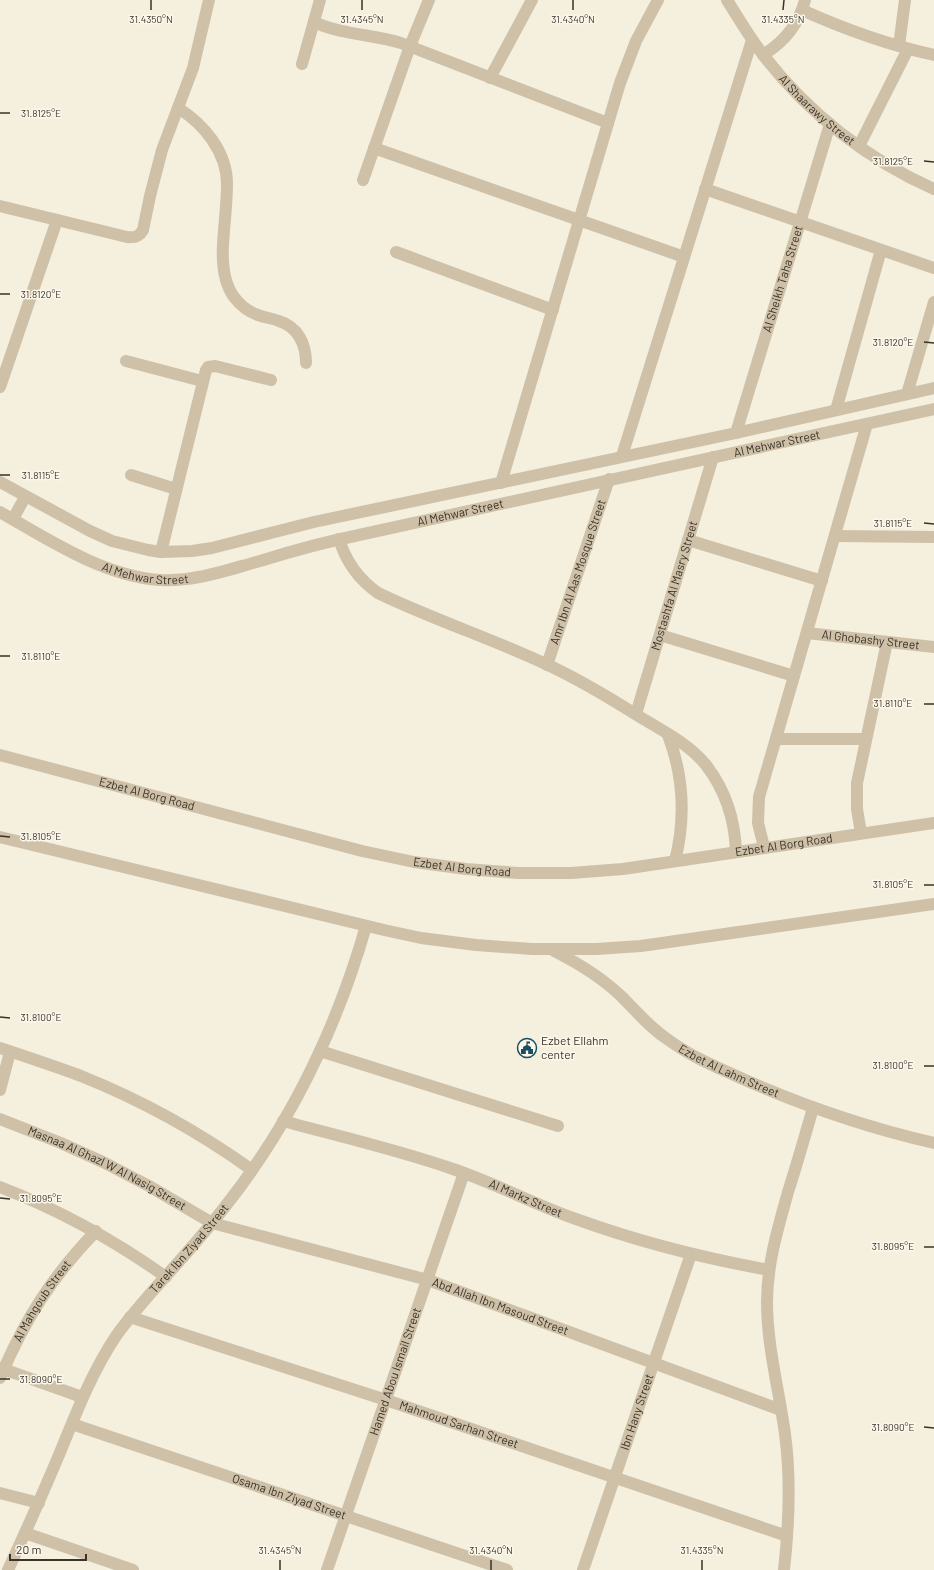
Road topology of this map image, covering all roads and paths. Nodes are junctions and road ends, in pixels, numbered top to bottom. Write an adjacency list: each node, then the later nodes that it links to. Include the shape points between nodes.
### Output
1 (209, 0): 17 (street, via 193,68)
2 (320, 0): 9 (street)
3 (429, 0): 11 (street)
4 (532, 0): 16 (street)
5 (658, 0): 18 (street, via 630,55)
6 (727, 0): 10 (street, Al Shaarawy Street)
7 (905, 0): 12 (street)
8 (803, 5): 12 (street, via 850,30); 13 (street, via 784,39)
9 (314, 22): 11 (street, via 338,31 382,38); 15 (street)
10 (752, 40): 13 (street, Al Shaarawy Street); 23 (street)
11 (410, 46): 16 (street); 21 (street)
12 (904, 47): 14 (street); 20 (street)
13 (763, 55): 19 (street, Al Shaarawy Street, via 788,85)
14 (934, 55)
15 (302, 64)
16 (490, 78): 18 (street)
17 (178, 108): 26 (street, via 162,150 141,234 130,238); 36 (street, via 203,127 224,163 227,184 222,257 229,287 248,310 286,323 294,329 304,344)
18 (608, 123): 27 (street)
19 (830, 124): 20 (street, Al Shaarawy Street); 28 (street, Al Sheikh Taha Street)
20 (859, 146): 24 (street, Al Shaarawy Street, via 892,168)
21 (374, 148): 22 (street); 27 (street)
22 (363, 180)
23 (705, 189): 28 (street); 31 (street)
24 (934, 189)
25 (0, 206): 26 (street)
26 (57, 220): 39 (street)
27 (579, 220): 31 (street); 34 (street)
28 (800, 222): 29 (street); 45 (street, Al Sheikh Taha Street)
29 (881, 250): 32 (street); 43 (street)
30 (396, 252): 34 (street)
31 (684, 257): 46 (street)
32 (934, 268)
33 (934, 302): 41 (street)
34 (553, 310): 51 (street)
35 (126, 361): 38 (street)
36 (306, 363)
37 (271, 380): 38 (street, via 215,366 208,367)
38 (202, 381): 52 (street)
39 (0, 386)
40 (934, 388): 41 (street, Al Mehwar Street)
41 (907, 394): 43 (street, Al Mehwar Street)
42 (934, 409): 44 (street, Al Mehwar Street)
43 (836, 410): 45 (street, Al Mehwar Street)
44 (867, 424): 47 (street, Al Mehwar Street); 56 (street)
45 (736, 433): 46 (street, Al Mehwar Street)
46 (622, 456): 51 (street, Al Mehwar Street)
47 (713, 457): 49 (street, Al Mehwar Street); 59 (street, Mostashfa Al Masry Street)
48 (131, 475): 52 (street)
49 (609, 480): 58 (street, Al Mehwar Street); 66 (street, Amr Ibn Al Aas Mosque Street)
50 (0, 482): 53 (street, Al Mehwar Street)
51 (500, 483): 60 (street, Al Mehwar Street, via 314,522 212,548)
52 (176, 489): 60 (street)
53 (25, 497): 55 (street); 60 (street, Al Mehwar Street, via 101,537 124,545)
54 (0, 512): 55 (street, Al Mehwar Street)
55 (13, 520): 58 (street, Al Mehwar Street, via 98,565 130,576 162,580 195,578 217,573)
56 (835, 536): 57 (street); 61 (street)
57 (934, 537)
58 (338, 539): 66 (street, via 344,556 353,570 378,592)
59 (688, 540): 61 (street); 63 (street, Mostashfa Al Masry Street)
60 (161, 552)
61 (822, 581): 62 (street)
62 (806, 633): 64 (street, Al Ghobashy Street); 67 (street)
63 (660, 636): 67 (street); 68 (street, Mostashfa Al Masry Street)
64 (887, 642): 65 (street, Al Ghobashy Street); 70 (street)
65 (934, 647)
66 (547, 665): 68 (street)
67 (794, 676): 71 (street)
68 (636, 714): 69 (street)
69 (668, 735): 77 (street, via 697,756 719,784 732,816); 78 (street, via 679,768 683,803)
70 (866, 738): 71 (street); 74 (street, via 856,792)
71 (776, 739): 76 (street, via 758,805 759,831)
72 (0, 755): 78 (street, Ezbet Al Borg Road, via 362,851 414,862 492,872 545,873 597,871)
73 (934, 823): 74 (street, Ezbet Al Borg Road)
74 (861, 833): 76 (street, Ezbet Al Borg Road)
75 (0, 837): 80 (street)
76 (764, 848): 77 (street, Ezbet Al Borg Road)
77 (736, 852): 78 (street, Ezbet Al Borg Road)
78 (675, 861)
79 (934, 904): 81 (street, via 641,946)
80 (366, 926): 81 (street, via 457,943); 83 (street, Tarek Ibn Ziyad Street, via 350,977)
81 (551, 950): 85 (street, Ezbet Al Lahm Street, via 600,978 649,1026 671,1042 735,1075)
82 (5, 1050): 84 (street); 90 (street, via 80,1076 132,1099 193,1132)
83 (320, 1051): 87 (street, Tarek Ibn Ziyad Street); 88 (street)
84 (0, 1090)
85 (813, 1108): 89 (street, Ezbet Al Lahm Street); 96 (street, via 776,1234)
86 (0, 1119): 93 (street, Masnaa Al Ghazl W Al Nasig Street, via 106,1163)
87 (283, 1121): 90 (street, Tarek Ibn Ziyad Street); 91 (street, Al Markz Street)
88 (558, 1126)
89 (934, 1143)
90 (252, 1170): 93 (street, Tarek Ibn Ziyad Street)
91 (464, 1173): 95 (street, Al Markz Street, via 575,1219 624,1236); 98 (street, Hamed Abou Ismail Street)
92 (0, 1188): 94 (street, via 48,1207)
93 (212, 1223): 97 (street, Tarek Ibn Ziyad Street); 98 (street, Abd Allah Ibn Masoud Street)
94 (96, 1231): 97 (street); 101 (street, Al Mahgoub Street, via 45,1292)
95 (691, 1254): 96 (street, Al Markz Street); 100 (street, Ibn Hany Street)
96 (769, 1270): 104 (street, via 769,1332)
97 (166, 1277): 99 (street, Tarek Ibn Ziyad Street)
98 (428, 1280): 100 (street, Abd Allah Ibn Masoud Street); 103 (street, Hamed Abou Ismail Street)
99 (130, 1317): 102 (street, Tarek Ibn Ziyad Street, via 103,1358); 103 (street, Mahmoud Sarhan Street)
100 (654, 1363): 104 (street, Abd Allah Ibn Masoud Street); 106 (street, Ibn Hany Street)
101 (1, 1372): 102 (street)
102 (82, 1397): 105 (street, Tarek Ibn Ziyad Street)
103 (386, 1400): 106 (street, Mahmoud Sarhan Street); 109 (street, Hamed Abou Ismail Street)
104 (781, 1410): 111 (street, via 788,1485)
105 (72, 1424): 108 (street, Tarek Ibn Ziyad Street); 109 (street, Osama Ibn Ziyad Street)
106 (615, 1477): 111 (street, Mahmoud Sarhan Street); 116 (street, Ibn Hany Street)
107 (0, 1494): 108 (street)
108 (39, 1503): 110 (street, Tarek Ibn Ziyad Street)
109 (346, 1516): 114 (street, Hamed Abou Ismail Street); 115 (street, Osama Ibn Ziyad Street)
110 (25, 1532): 112 (street, Tarek Ibn Ziyad Street); 113 (street)
111 (787, 1536): 117 (street)
112 (8, 1570)
113 (133, 1570)
114 (327, 1570)
115 (507, 1570)
116 (583, 1570)
117 (784, 1570)

